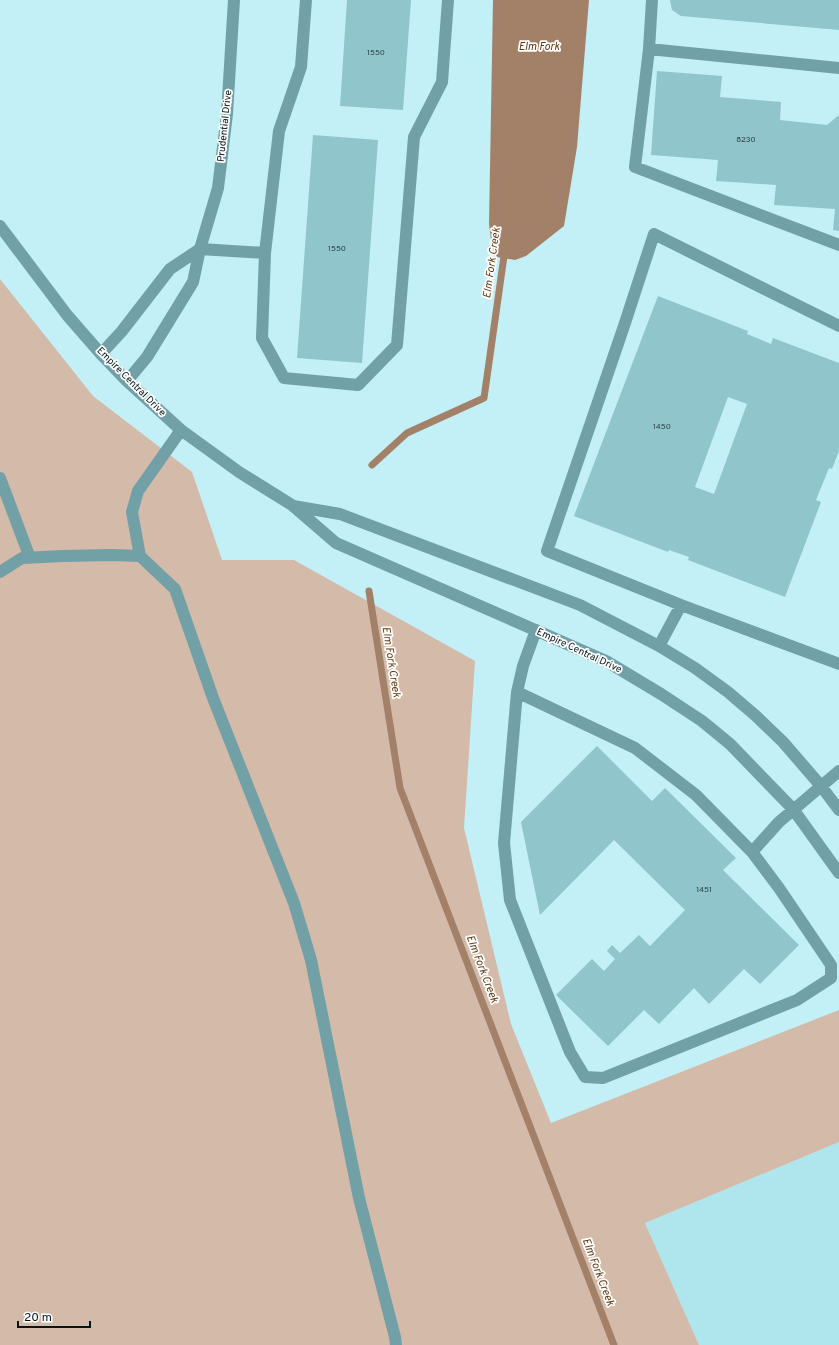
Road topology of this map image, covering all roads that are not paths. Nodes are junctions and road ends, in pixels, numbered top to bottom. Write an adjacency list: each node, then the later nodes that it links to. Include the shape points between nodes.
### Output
1 (234, 0): 9 (street, Prudential Drive, via 227,114 218,188)
2 (306, 0): 10 (street, via 301,67 279,131)
3 (448, 0): 10 (street, via 442,82 414,137 397,346 358,385 284,378 262,338)
4 (652, 0): 5 (street)
5 (649, 49): 6 (street); 8 (street, via 635,167)
6 (839, 68)
7 (0, 226): 12 (street, Empire Central Drive)
8 (839, 245)
9 (200, 249): 10 (street); 12 (street, via 170,269); 13 (street, Prudential Drive, via 193,282 147,357)
10 (265, 253)
11 (839, 326): 20 (street, via 654,234 547,551)
12 (101, 354): 13 (street, Empire Central Drive)
13 (127, 382): 14 (street, Empire Central Drive)
14 (181, 430): 16 (street, Empire Central Drive, via 239,472); 17 (street, via 138,491 132,512)
15 (0, 478): 18 (street)
16 (292, 505): 21 (street, Empire Central Drive, via 336,543); 22 (street, Empire Central Drive, via 340,514 580,605)
17 (140, 556): 18 (street); 31 (street, via 175,589 213,698 294,903 312,960 359,1198)
18 (30, 558): 19 (street, via 22,558)
19 (0, 572)
20 (681, 605): 22 (street); 23 (street)
21 (536, 630): 24 (street); 27 (street, Empire Central Drive, via 606,661 702,721 730,744)
22 (659, 646): 26 (street, Empire Central Drive, via 728,692 783,742)
23 (839, 664)
24 (517, 692): 29 (street, via 635,748 696,795); 29 (street, via 504,842 510,900 570,1052 585,1077 603,1078 797,1000 831,978 831,965)
25 (839, 771): 26 (street)
26 (822, 786): 27 (street); 28 (street, Empire Central Drive)
27 (793, 809): 29 (street); 30 (street, Empire Central Drive)
28 (839, 810)
29 (752, 852)
30 (839, 872)
31 (396, 1345)

